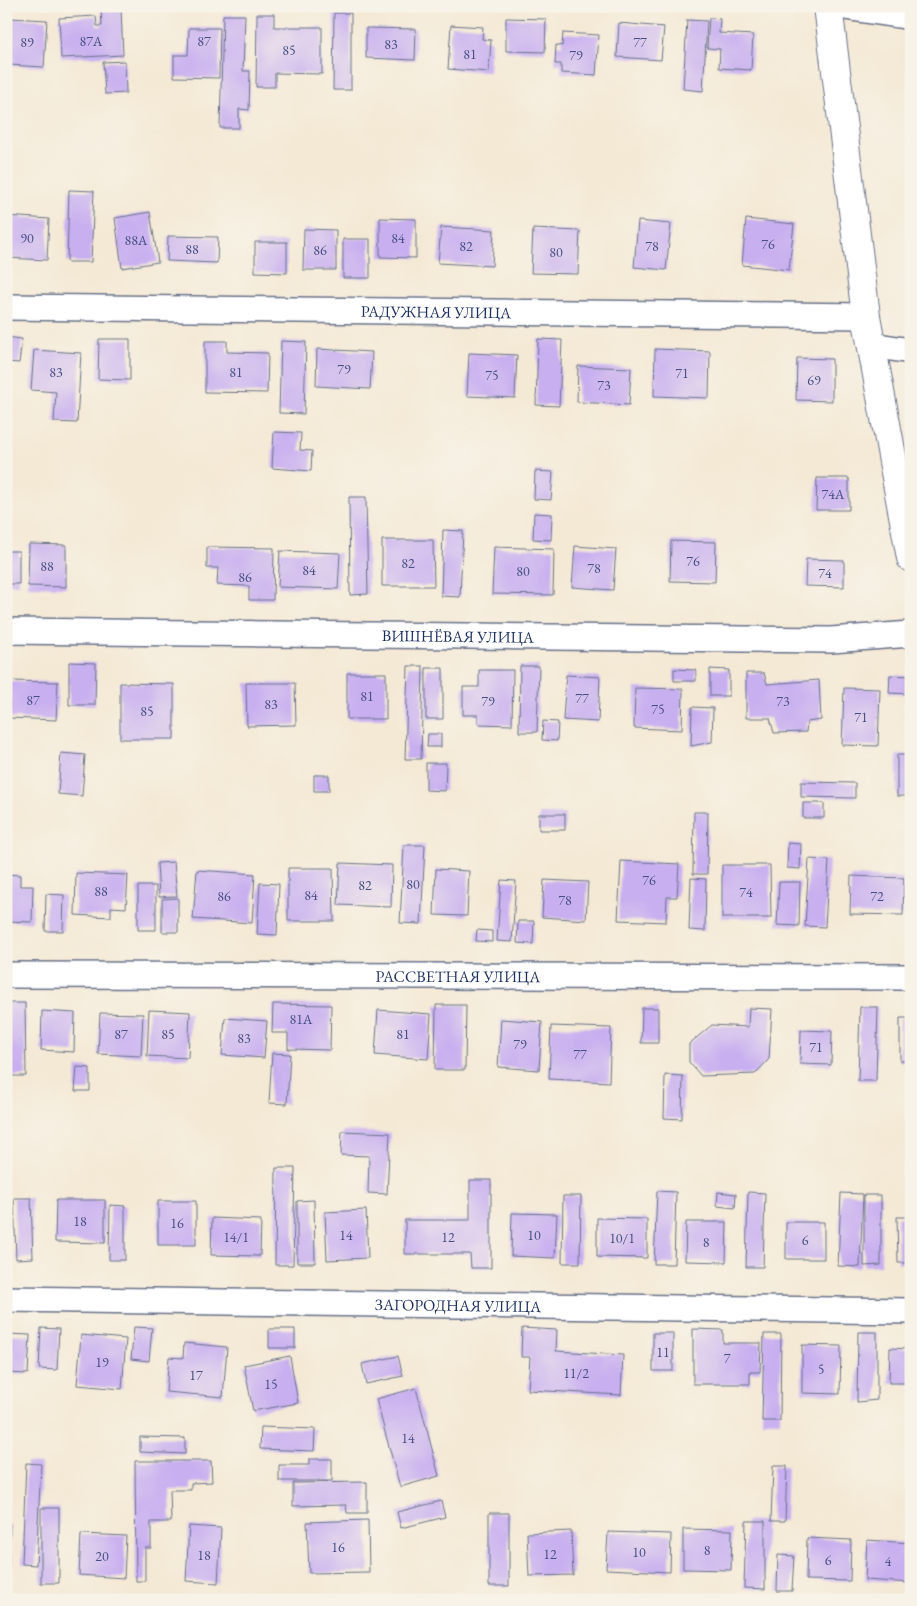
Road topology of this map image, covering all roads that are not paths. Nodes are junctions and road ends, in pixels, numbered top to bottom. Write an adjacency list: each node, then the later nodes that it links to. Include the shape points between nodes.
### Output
1 (828, 6): 5 (street)
2 (838, 6): 3 (street)
3 (911, 17)
4 (6, 307): 5 (street, РАДУЖНАЯ УЛИЦА)
5 (866, 316): 6 (street)
6 (872, 345): 7 (street); 8 (street)
7 (911, 350)
8 (911, 558)
9 (6, 631): 10 (street, ВИШНЁВАЯ УЛИЦА, via 830,640)
10 (911, 634)
11 (6, 975): 12 (street, РАССВЕТНАЯ УЛИЦА)
12 (911, 978)
13 (6, 1299): 14 (street, ЗАГОРОДНАЯ УЛИЦА)
14 (911, 1311)

